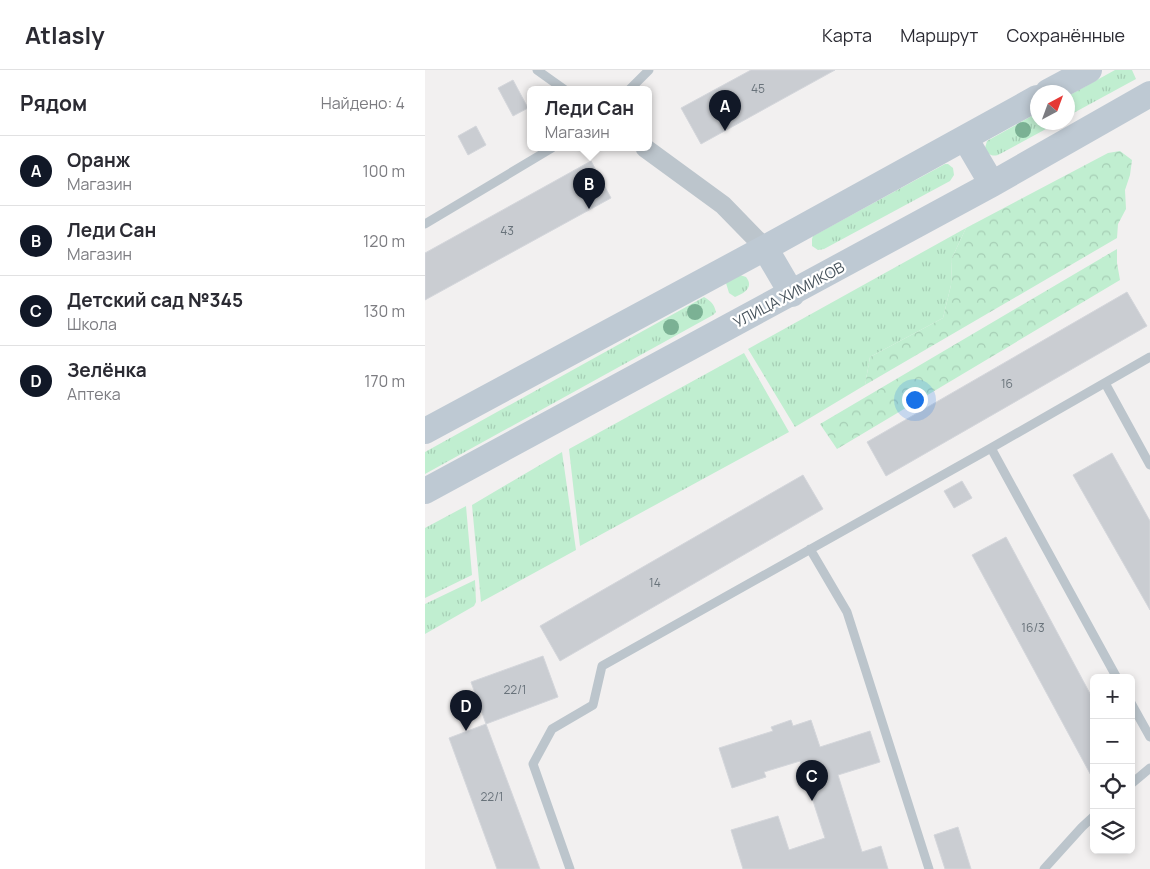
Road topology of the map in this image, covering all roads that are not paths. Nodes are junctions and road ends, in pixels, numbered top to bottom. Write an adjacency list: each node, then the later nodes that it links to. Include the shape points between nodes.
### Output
1 (537, 70): 5 (lane)
2 (649, 70): 6 (lane)
3 (1089, 70): 4 (main road)
4 (1061, 85)
5 (559, 86)
6 (633, 86)
7 (1150, 94): 12 (main road, УЛИЦА ХИМИКОВ)
8 (1030, 102): 9 (main road)
9 (965, 138): 12 (main road); 14 (main road)
10 (547, 151): 13 (lane)
11 (649, 151): 14 (street, via 723,205)
12 (992, 184): 15 (main road, УЛИЦА ХИМИКОВ)
13 (425, 224)
14 (765, 248): 15 (main road); 18 (main road)
15 (791, 294): 21 (main road, УЛИЦА ХИМИКОВ)
16 (1150, 357): 17 (lane)
17 (1105, 383): 19 (lane); 20 (lane)
18 (425, 430)
19 (991, 448): 22 (lane); 23 (lane)
20 (1150, 465)
21 (425, 491)
22 (810, 549): 29 (lane, via 601,666 593,705 552,730 533,764); 30 (lane, via 847,612)
23 (1115, 674)
24 (1135, 710): 25 (lane)
25 (1150, 737)
26 (1150, 768): 27 (lane)
27 (1135, 781)
28 (1090, 820): 31 (lane)
29 (570, 869)
30 (929, 869)
31 (1044, 869)

